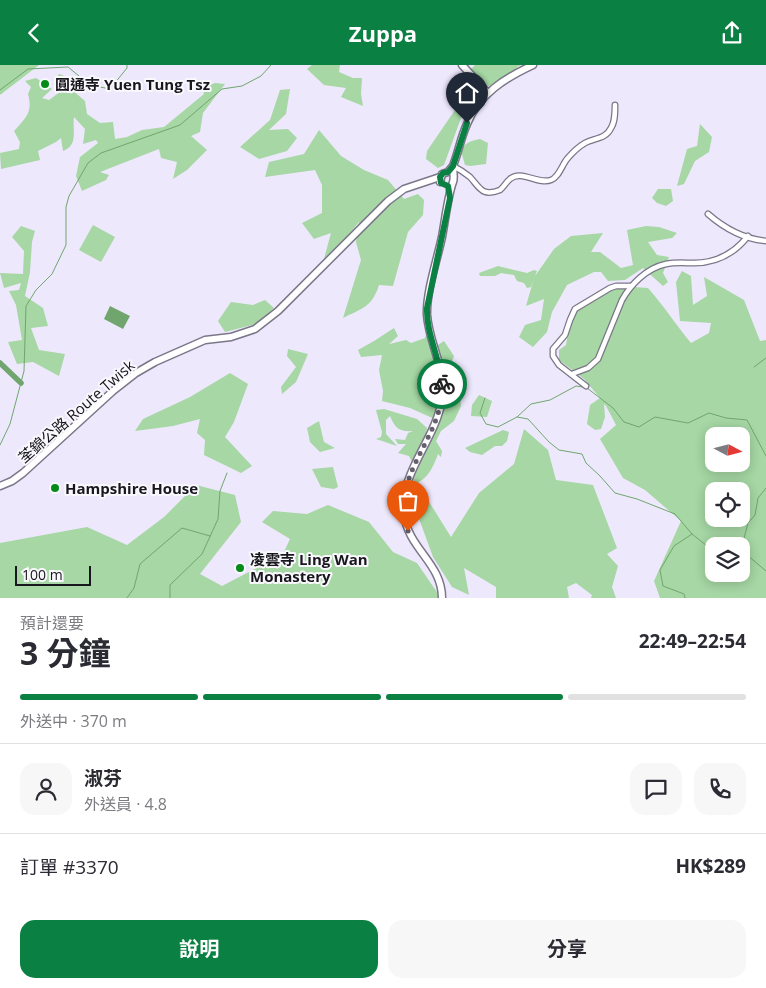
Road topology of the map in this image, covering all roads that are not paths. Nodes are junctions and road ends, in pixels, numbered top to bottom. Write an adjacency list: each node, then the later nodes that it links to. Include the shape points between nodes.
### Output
1 (462, 65): 3 (main road)
2 (533, 65): 3 (main road, via 507,78)
3 (488, 93): 5 (main road, via 467,123)
4 (615, 105): 5 (street, via 613,124 608,133 571,154 551,180 514,176 500,190 484,192 468,175)
5 (451, 171): 6 (main road, via 443,173); 7 (main road, via 454,180)
6 (440, 179): 7 (main road, via 443,185); 14 (main road, 荃錦公路 Route Twisk, via 404,189 388,201 259,327 241,334 205,340 136,373 23,473)
7 (450, 185): 15 (main road, via 427,312 441,375 442,401 408,478 404,502 408,531 438,576)
8 (708, 214): 9 (street, via 724,227)
9 (748, 237): 10 (street); 11 (street, via 736,249 712,262 664,264)
10 (766, 241)
11 (631, 286): 12 (street, via 614,317 598,359 588,368); 12 (street, via 616,286 575,309 565,335 553,349 559,365)
12 (572, 374): 13 (street)
13 (586, 386)
14 (0, 486)
15 (442, 598)

